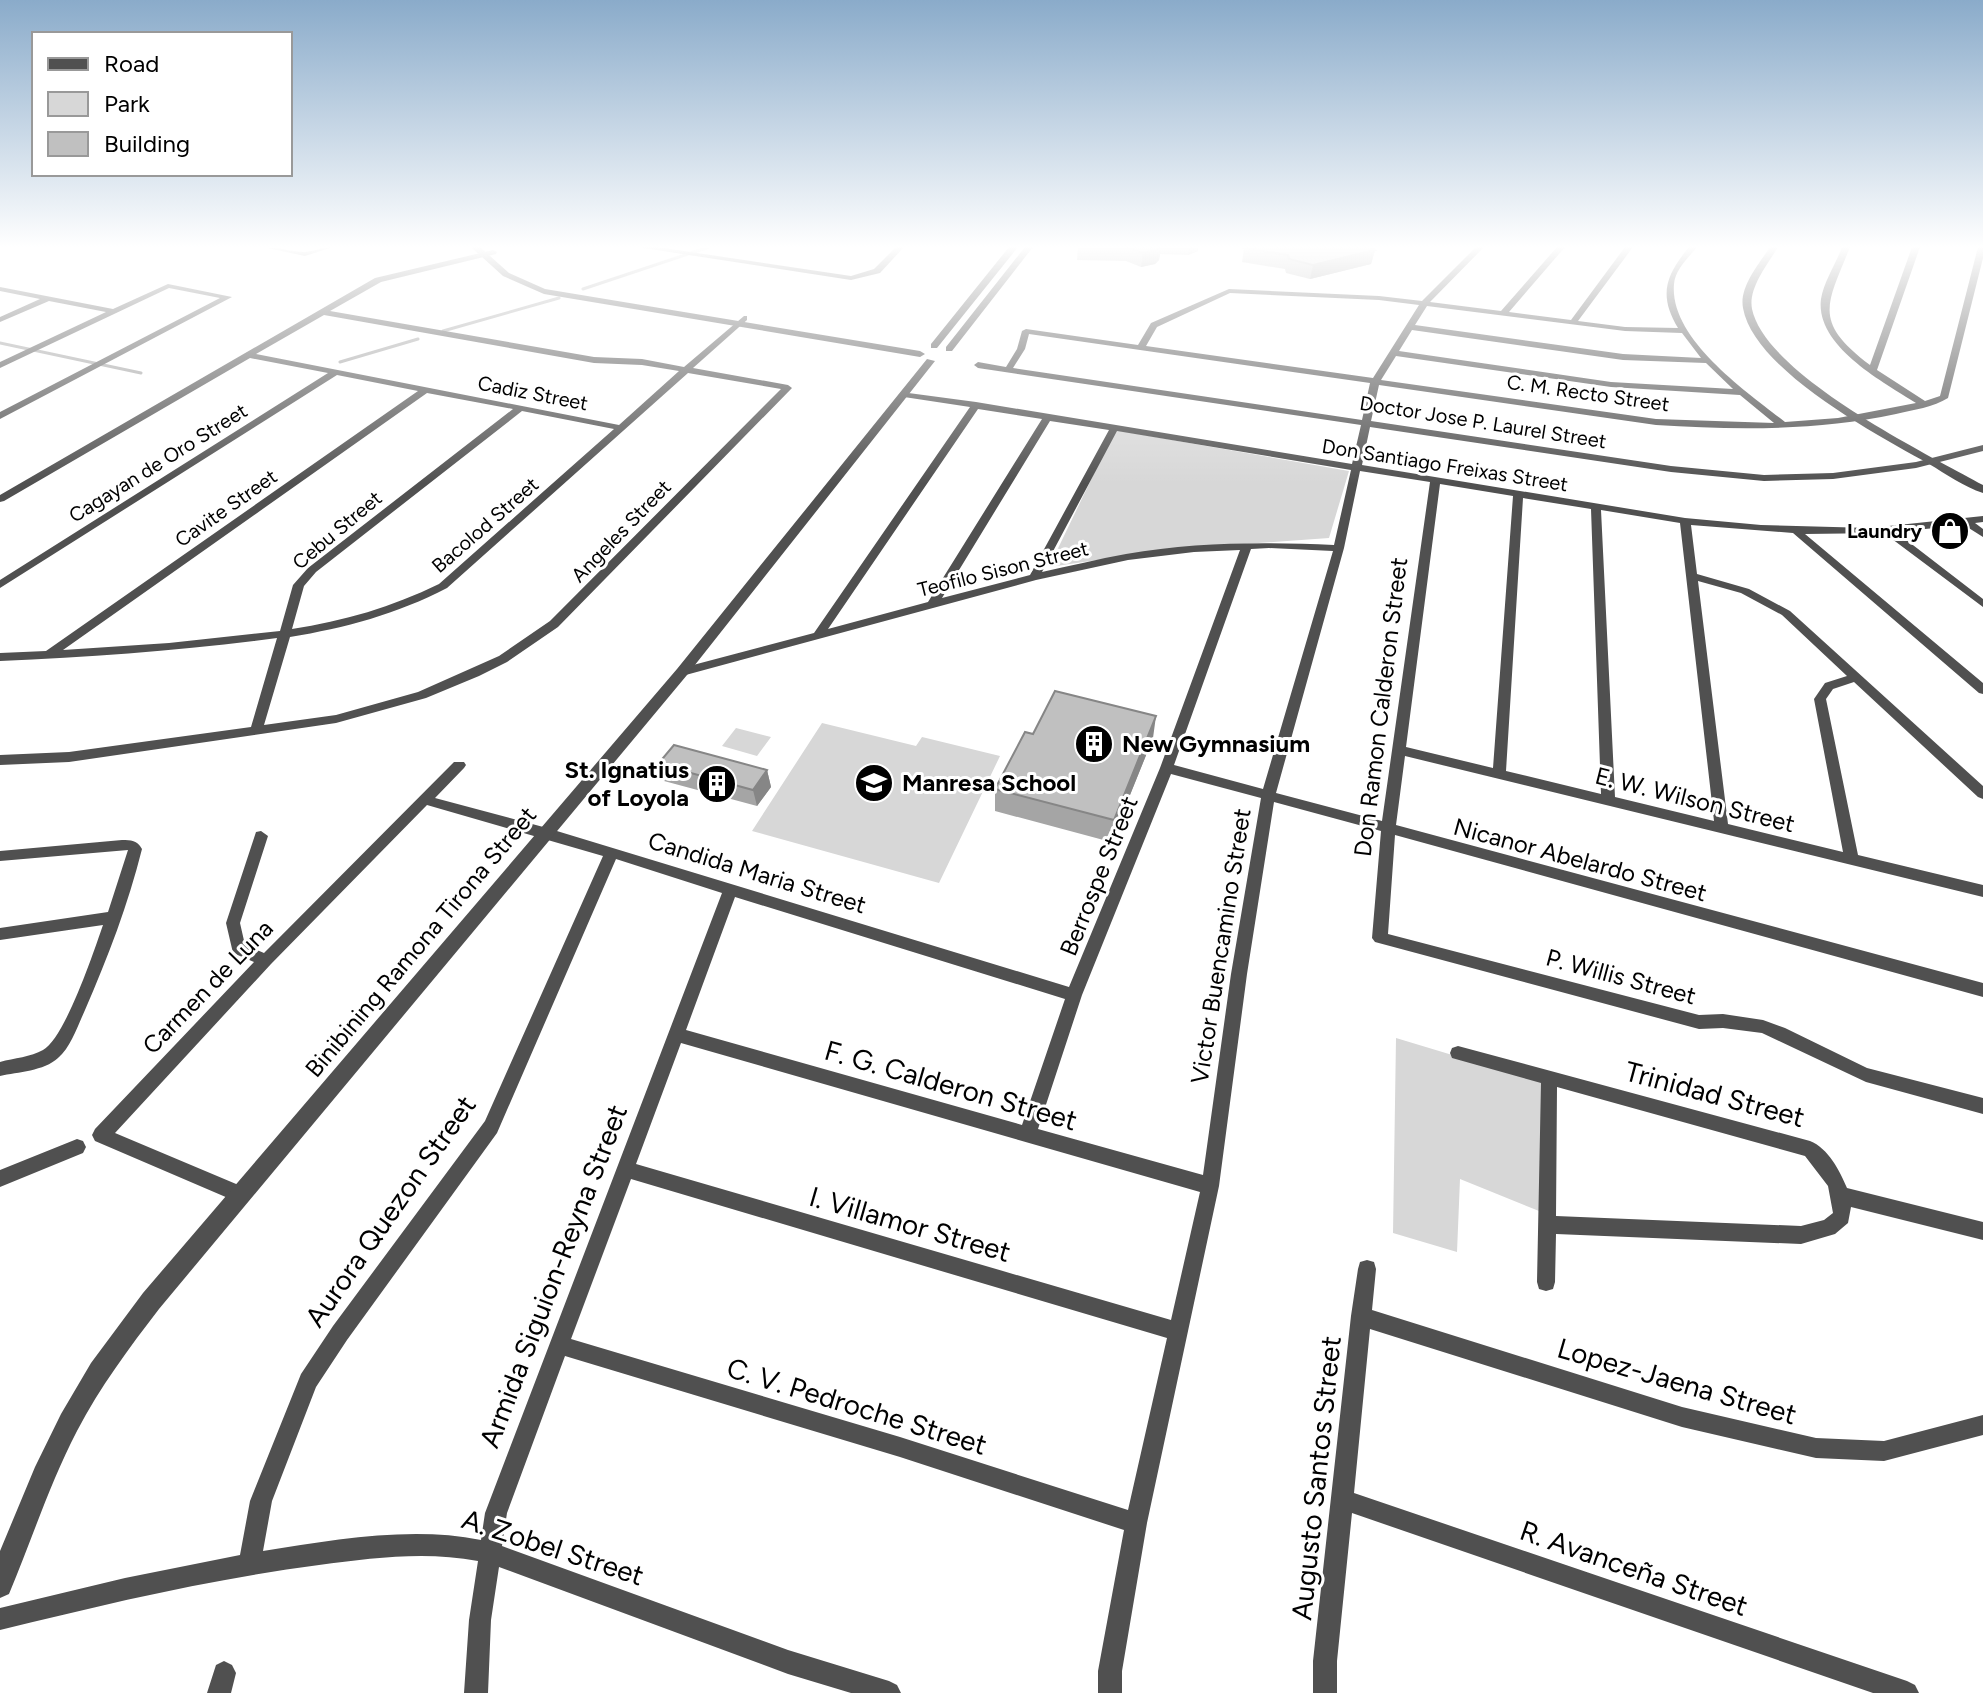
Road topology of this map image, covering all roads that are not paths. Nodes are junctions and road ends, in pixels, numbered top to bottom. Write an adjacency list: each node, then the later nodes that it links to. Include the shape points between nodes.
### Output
1 (81, 326): 24 (street)
2 (173, 326): 37 (street)
3 (298, 326): 21 (street)
4 (401, 326): 27 (street, Angeles Street, via 594,360)
5 (736, 326): 27 (street, Bacolod Street)
6 (775, 326): 18 (street)
7 (947, 326): 18 (street)
8 (967, 326): 22 (street, Binibining Ramona Tirona Street)
9 (1153, 326): 19 (street)
10 (1603, 326): 17 (street)
11 (1681, 326): 17 (street)
12 (1754, 326): 39 (street, via 1796,377)
13 (1829, 326): 28 (street, via 1845,348)
14 (1888, 326): 28 (street)
15 (1962, 326): 34 (street, via 1944,398)
16 (1410, 327): 20 (street, Victor Buencamino Street); 23 (street, via 1623,357)
17 (1683, 331): 23 (street)
18 (927, 349): 22 (street); 22 (street)
19 (1140, 349): 26 (street, C. M. Recto Street, via 1026,331); 30 (street, C. M. Recto Street)
20 (1393, 353): 30 (street, Victor Buencamino Street); 32 (street, via 1609,384)
21 (248, 355): 29 (street, Cadiz Street); 50 (street)
22 (942, 358): 33 (street, Binibining Ramona Tirona Street)
23 (1708, 361): 32 (street)
24 (0, 365)
25 (978, 365): 26 (street, Doctor Jose P. Laurel Street)
26 (1009, 368): 40 (street, Doctor Jose P. Laurel Street)
27 (687, 370): 42 (street, Bacolod Street); 72 (street, Angeles Street, via 788,388 554,624 503,659 422,695 336,719)
28 (1873, 370): 34 (street)
29 (336, 372): 31 (street, Cadiz Street); 62 (street, Cagayan de Oro Street)
30 (1375, 381): 40 (street, Victor Buencamino Street); 41 (street, C. M. Recto Street, via 1656,422)
31 (425, 390): 36 (street, Cadiz Street); 67 (street, Cavite Street)
32 (1742, 392): 41 (street)
33 (904, 394): 35 (street, Don Santiago Freixas Street); 69 (street, Binibining Ramona Tirona Street)
34 (1924, 404): 39 (street, C. M. Recto Street)
35 (976, 405): 38 (street, Don Santiago Freixas Street); 66 (street)
36 (519, 409): 42 (street, Cadiz Street); 65 (street, Cebu Street, via 312,570 295,594)
37 (0, 416)
38 (1048, 417): 43 (street, Don Santiago Freixas Street); 64 (street)
39 (1858, 418): 41 (street, C. M. Recto Street); 45 (street)
40 (1366, 422): 45 (street, Doctor Jose P. Laurel Street, via 1671,469 1764,478 1833,476); 46 (street, Victor Buencamino Street)
41 (1784, 426)
42 (622, 428): 65 (street, Bacolod Street, via 443,586 375,617)
43 (1114, 429): 46 (street, Don Santiago Freixas Street); 61 (street)
44 (1983, 448): 45 (street, Doctor Jose P. Laurel Street)
45 (1931, 459): 48 (street)
46 (1355, 468): 47 (street, Don Santiago Freixas Street); 59 (street, Victor Buencamino Street)
47 (1435, 482): 49 (street, Don Santiago Freixas Street); 73 (street, Don Ramon Calderon Street)
48 (1983, 490)
49 (1518, 494): 51 (street, Don Santiago Freixas Street); 77 (street)
50 (0, 499)
51 (1596, 507): 53 (street, Don Santiago Freixas Street); 81 (street)
52 (1983, 519): 54 (street, Don Santiago Freixas Street)
53 (1685, 521): 55 (street, Don Santiago Freixas Street); 60 (street)
54 (1966, 522): 56 (street, Don Santiago Freixas Street); 57 (street)
55 (1797, 532): 56 (street, Don Santiago Freixas Street); 71 (street)
56 (1889, 532): 63 (street)
57 (1983, 534)
58 (1247, 546): 59 (street, Teofilo Sison Street); 61 (street, Teofilo Sison Street, via 1149,553); 76 (street, Berrospe Street)
59 (1339, 548): 79 (street, Victor Buencamino Street)
60 (1691, 576): 70 (street, via 1745,591 1775,607); 82 (street)
61 (1034, 577): 64 (street, Teofilo Sison Street)
62 (0, 585)
63 (1983, 604)
64 (932, 605): 66 (street, Teofilo Sison Street)
65 (286, 634): 67 (street, Bacolod Street); 72 (street, Cebu Street)
66 (818, 635): 69 (street, Teofilo Sison Street)
67 (48, 655): 68 (street, Bacolod Street)
68 (0, 657)
69 (682, 672): 84 (street, Binibining Ramona Tirona Street)
70 (1856, 677): 78 (street); 88 (street, via 1829,686 1820,699)
71 (1983, 690)
72 (256, 731): 74 (street, Angeles Street, via 69,757)
73 (1398, 750): 77 (street, E. W. Wilson Street); 83 (street, Don Ramon Calderon Street)
74 (0, 760)
75 (459, 765): 80 (street, Carmen de Luna)
76 (1167, 768): 79 (street, Nicanor Abelardo Street); 96 (street, Berrospe Street)
77 (1499, 775): 81 (street, E. W. Wilson Street)
78 (1983, 794)
79 (1268, 796): 83 (street, Nicanor Abelardo Street); 106 (street, Victor Buencamino Street)
80 (425, 800): 84 (street, Candida Maria Street); 94 (street, Carmen de Luna)
81 (1608, 801): 82 (street, E. W. Wilson Street)
82 (1722, 829): 88 (street, E. W. Wilson Street)
83 (1388, 831): 93 (street, Don Ramon Calderon Street); 95 (street, Nicanor Abelardo Street)
84 (547, 833): 86 (street, Candida Maria Street); 107 (street, Binibining Ramona Tirona Street)
85 (261, 836): 94 (street, via 233,923 238,949)
86 (611, 854): 89 (street, Candida Maria Street); 120 (street, Aurora Quezon Street, via 491,1127 308,1381 261,1501)
87 (0, 856): 91 (street, via 135,847)
88 (1852, 861): 90 (street, E. W. Wilson Street)
89 (730, 891): 96 (street, Candida Maria Street); 97 (street, Armida Siguion-Reyna Street)
90 (1983, 891)
91 (115, 917): 92 (street); 99 (street, via 54,1053)
92 (0, 934)
93 (1380, 938): 101 (street, P. Willis Street, via 1699,1022 1755,1024 1851,1069)
94 (266, 960): 107 (street, Carmen de Luna, via 101,1135)
95 (1983, 990)
96 (1074, 995): 102 (street, Berrospe Street)
97 (677, 1035): 102 (street, F. G. Calderon Street); 104 (street, Armida Siguion-Reyna Street)
98 (1458, 1053): 100 (street, Trinidad Street)
99 (0, 1069)
100 (1549, 1078): 108 (street, Trinidad Street, via 1810,1149); 109 (street)
101 (1983, 1106)
102 (1028, 1134): 106 (street, F. G. Calderon Street)
103 (77, 1147): 105 (street)
104 (626, 1169): 114 (street, I. Villamor Street); 115 (street, Armida Siguion-Reyna Street)
105 (0, 1179)
106 (1210, 1186): 114 (street, Victor Buencamino Street)
107 (242, 1195): 121 (street, Binibining Ramona Tirona Street, via 100,1369 25,1514)
108 (1843, 1196): 109 (street, via 1842,1217 1829,1228 1801,1235); 110 (street)
109 (1547, 1225): 112 (street)
110 (1983, 1231)
111 (1367, 1269): 113 (street, Augusto Santos Street)
112 (1546, 1282)
113 (1361, 1316): 116 (street, Lopez-Jaena Street, via 1682,1417 1816,1448 1884,1451); 117 (street, Augusto Santos Street)
114 (1178, 1332): 118 (street, Victor Buencamino Street)
115 (560, 1345): 118 (street, C. V. Pedroche Street); 119 (street, Armida Siguion-Reyna Street, via 496,1513)
116 (1983, 1425)
117 (1341, 1499): 126 (street, Augusto Santos Street); 127 (street, R. Avanceña Street)
118 (1136, 1523): 125 (street, Victor Buencamino Street)
119 (488, 1552): 120 (street, A. Zobel Street, via 425,1542); 123 (street, Armida Siguion-Reyna Street); 124 (street, A. Zobel Street, via 788,1662)
120 (250, 1562): 122 (street, A. Zobel Street)
121 (0, 1585)
122 (0, 1619)
123 (476, 1693)
124 (889, 1693)
125 (1110, 1693)
126 (1325, 1693)
127 (1907, 1693)

